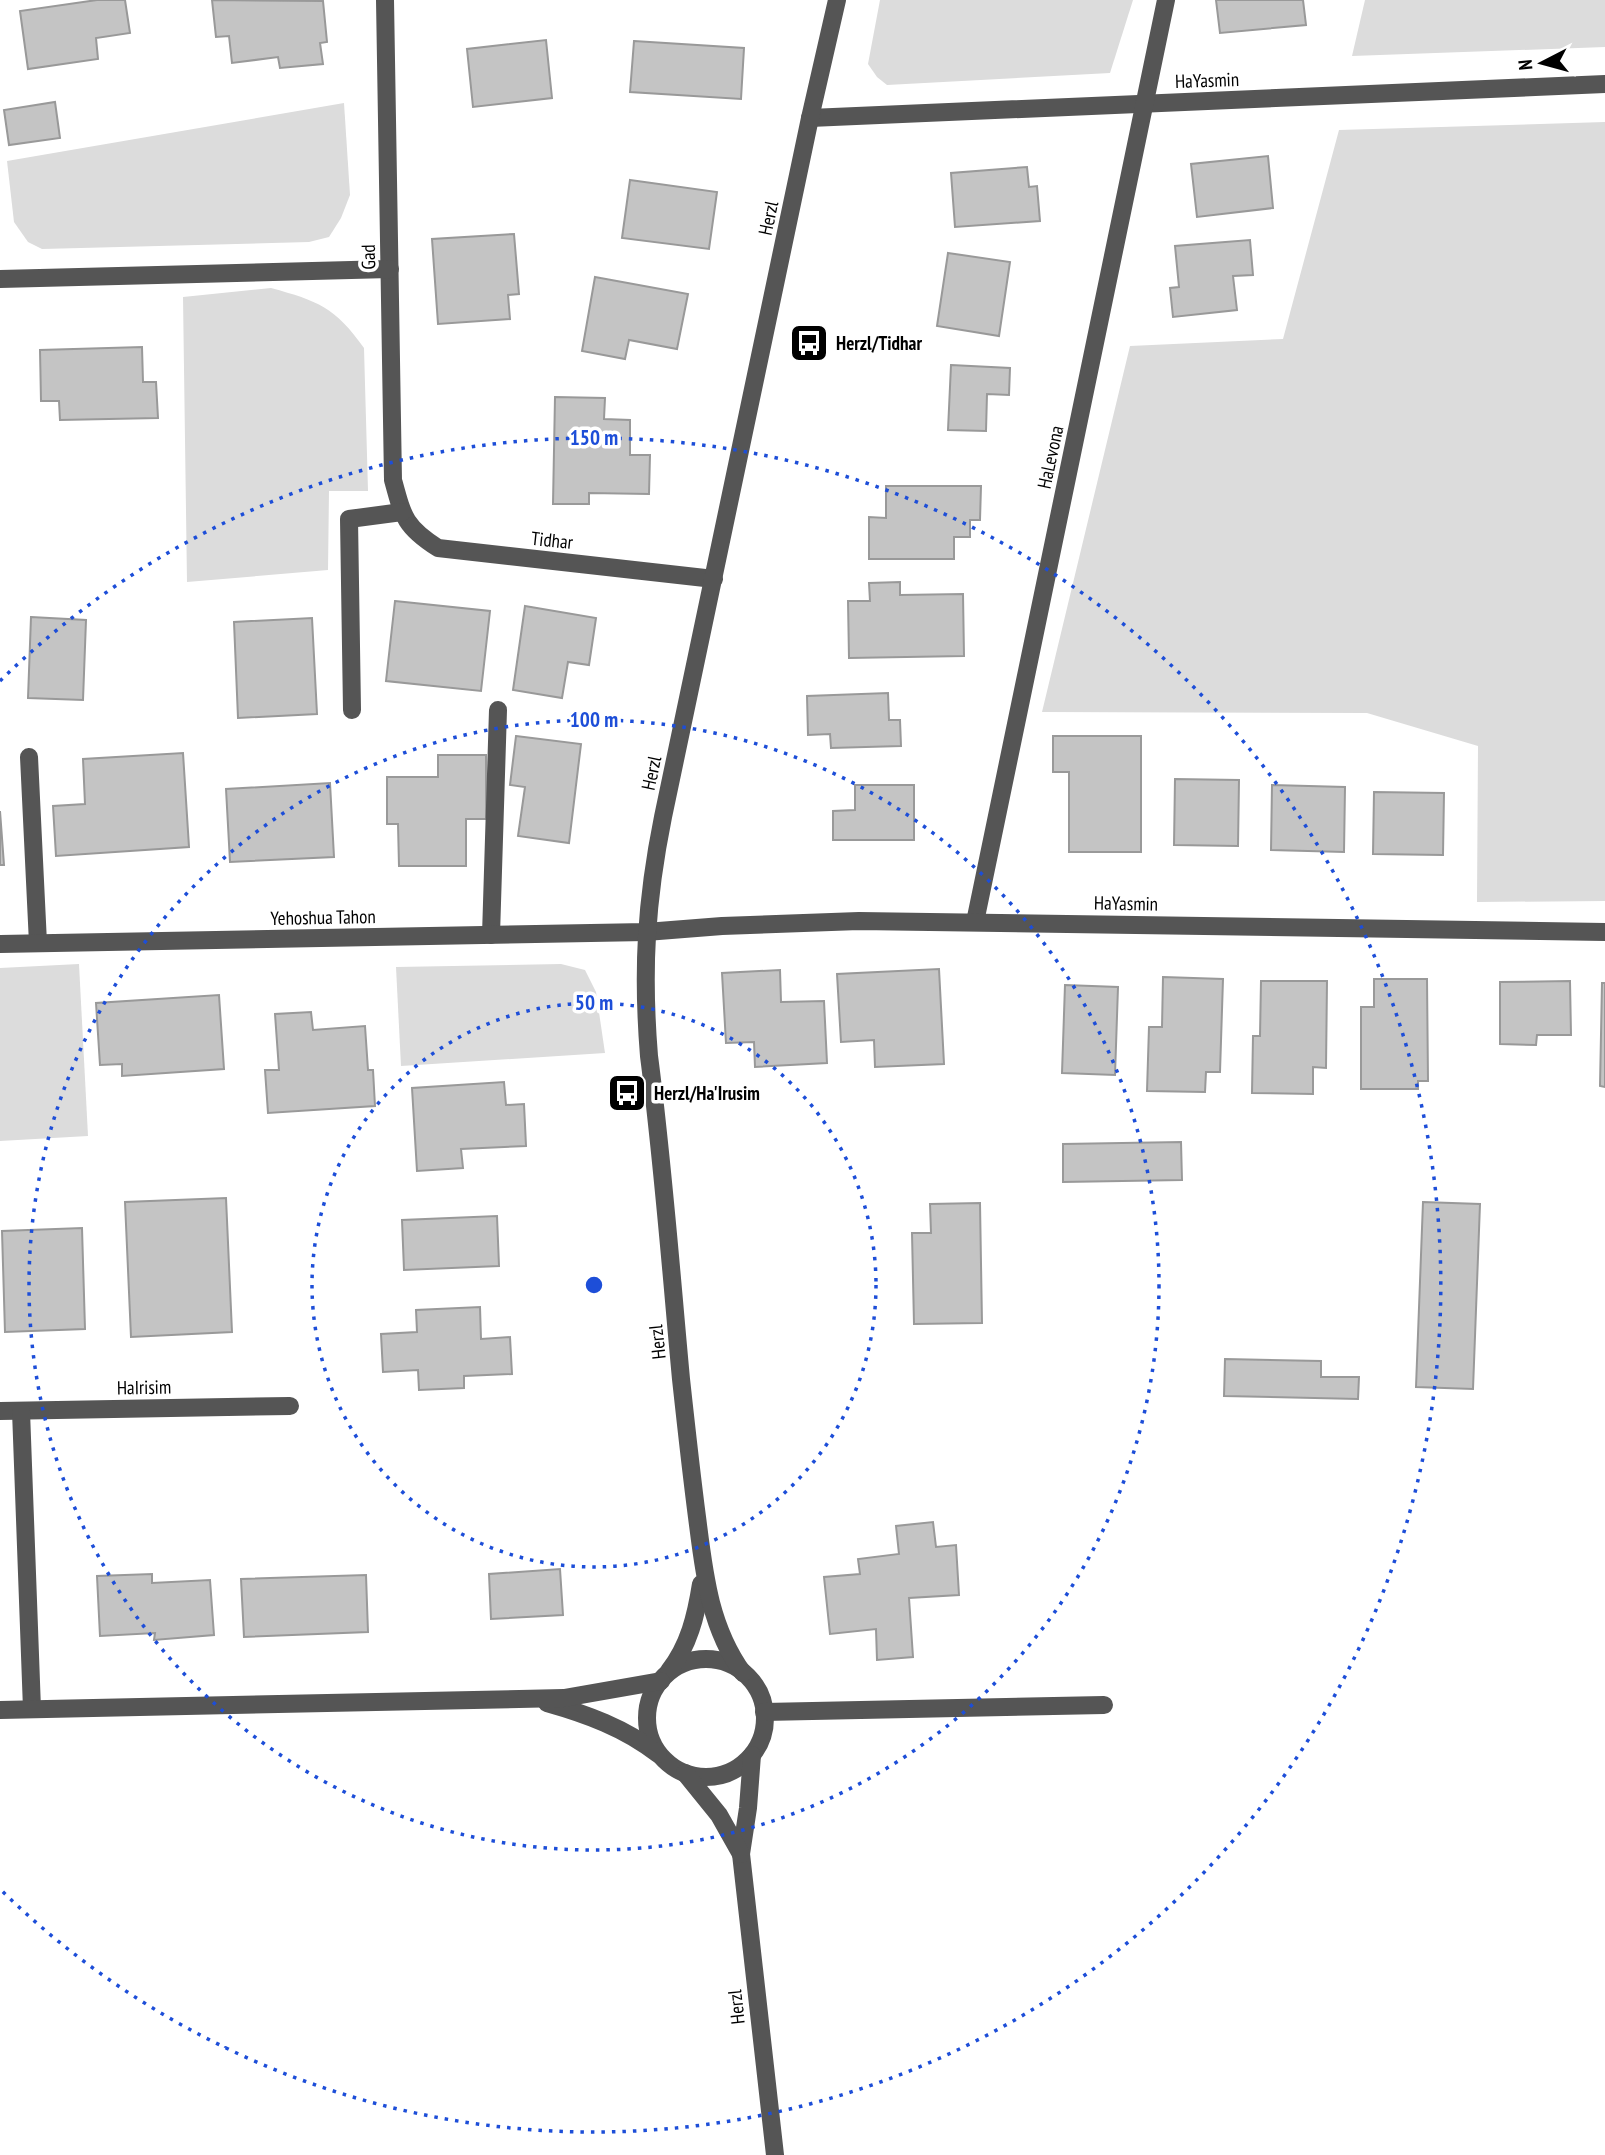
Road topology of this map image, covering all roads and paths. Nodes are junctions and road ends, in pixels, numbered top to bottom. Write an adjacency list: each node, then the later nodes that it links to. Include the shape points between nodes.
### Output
1 (385, 0): 7 (street, Gad)
2 (837, 0): 6 (street, Herzl)
3 (1166, 0): 5 (street, HaLevona)
4 (1605, 84): 5 (street, HaYasmin)
5 (1144, 104): 6 (street, HaYasmin); 14 (street, HaLevona)
6 (810, 118): 10 (street, Herzl)
7 (390, 269): 8 (street); 9 (street, Gad, via 393,480)
8 (0, 279)
9 (402, 512): 10 (street, Tidhar, via 416,534 438,548); 11 (street, via 349,520)
10 (714, 579): 15 (street, Herzl, via 658,842)
11 (352, 710)
12 (498, 710): 17 (street)
13 (29, 757): 18 (street)
14 (975, 922): 15 (street, HaYasmin, via 837,921); 16 (street, HaYasmin)
15 (646, 932): 17 (street, Yehoshua Tahon); 23 (street, Herzl, via 649,1056 688,1453)
16 (1605, 932)
17 (491, 935): 18 (street, Yehoshua Tahon)
18 (38, 943): 19 (street, Yehoshua Tahon)
19 (0, 944)
20 (290, 1406): 22 (street, HaIrisim)
21 (0, 1411): 22 (street, HaIrisim)
22 (21, 1411): 28 (street)
23 (704, 1566): 24 (street, Herzl, via 718,1629); 25 (street, Herzl, via 694,1623)
24 (743, 1672): 25 (street, via 719,1661 700,1659); 30 (street, via 755,1686)
25 (664, 1678): 26 (street, via 584,1696); 32 (street, via 647,1715 649,1734)
26 (534, 1699): 28 (street); 32 (street, via 612,1726)
27 (1104, 1705): 30 (street)
28 (32, 1709): 29 (street)
29 (0, 1710)
30 (764, 1712): 31 (street, via 761,1740)
31 (752, 1755): 33 (street, via 722,1775); 34 (street, Herzl)
32 (663, 1758): 33 (street)
33 (685, 1773): 34 (street, Herzl, via 719,1815)
34 (741, 1854): 35 (street, Herzl)
35 (775, 2155)

